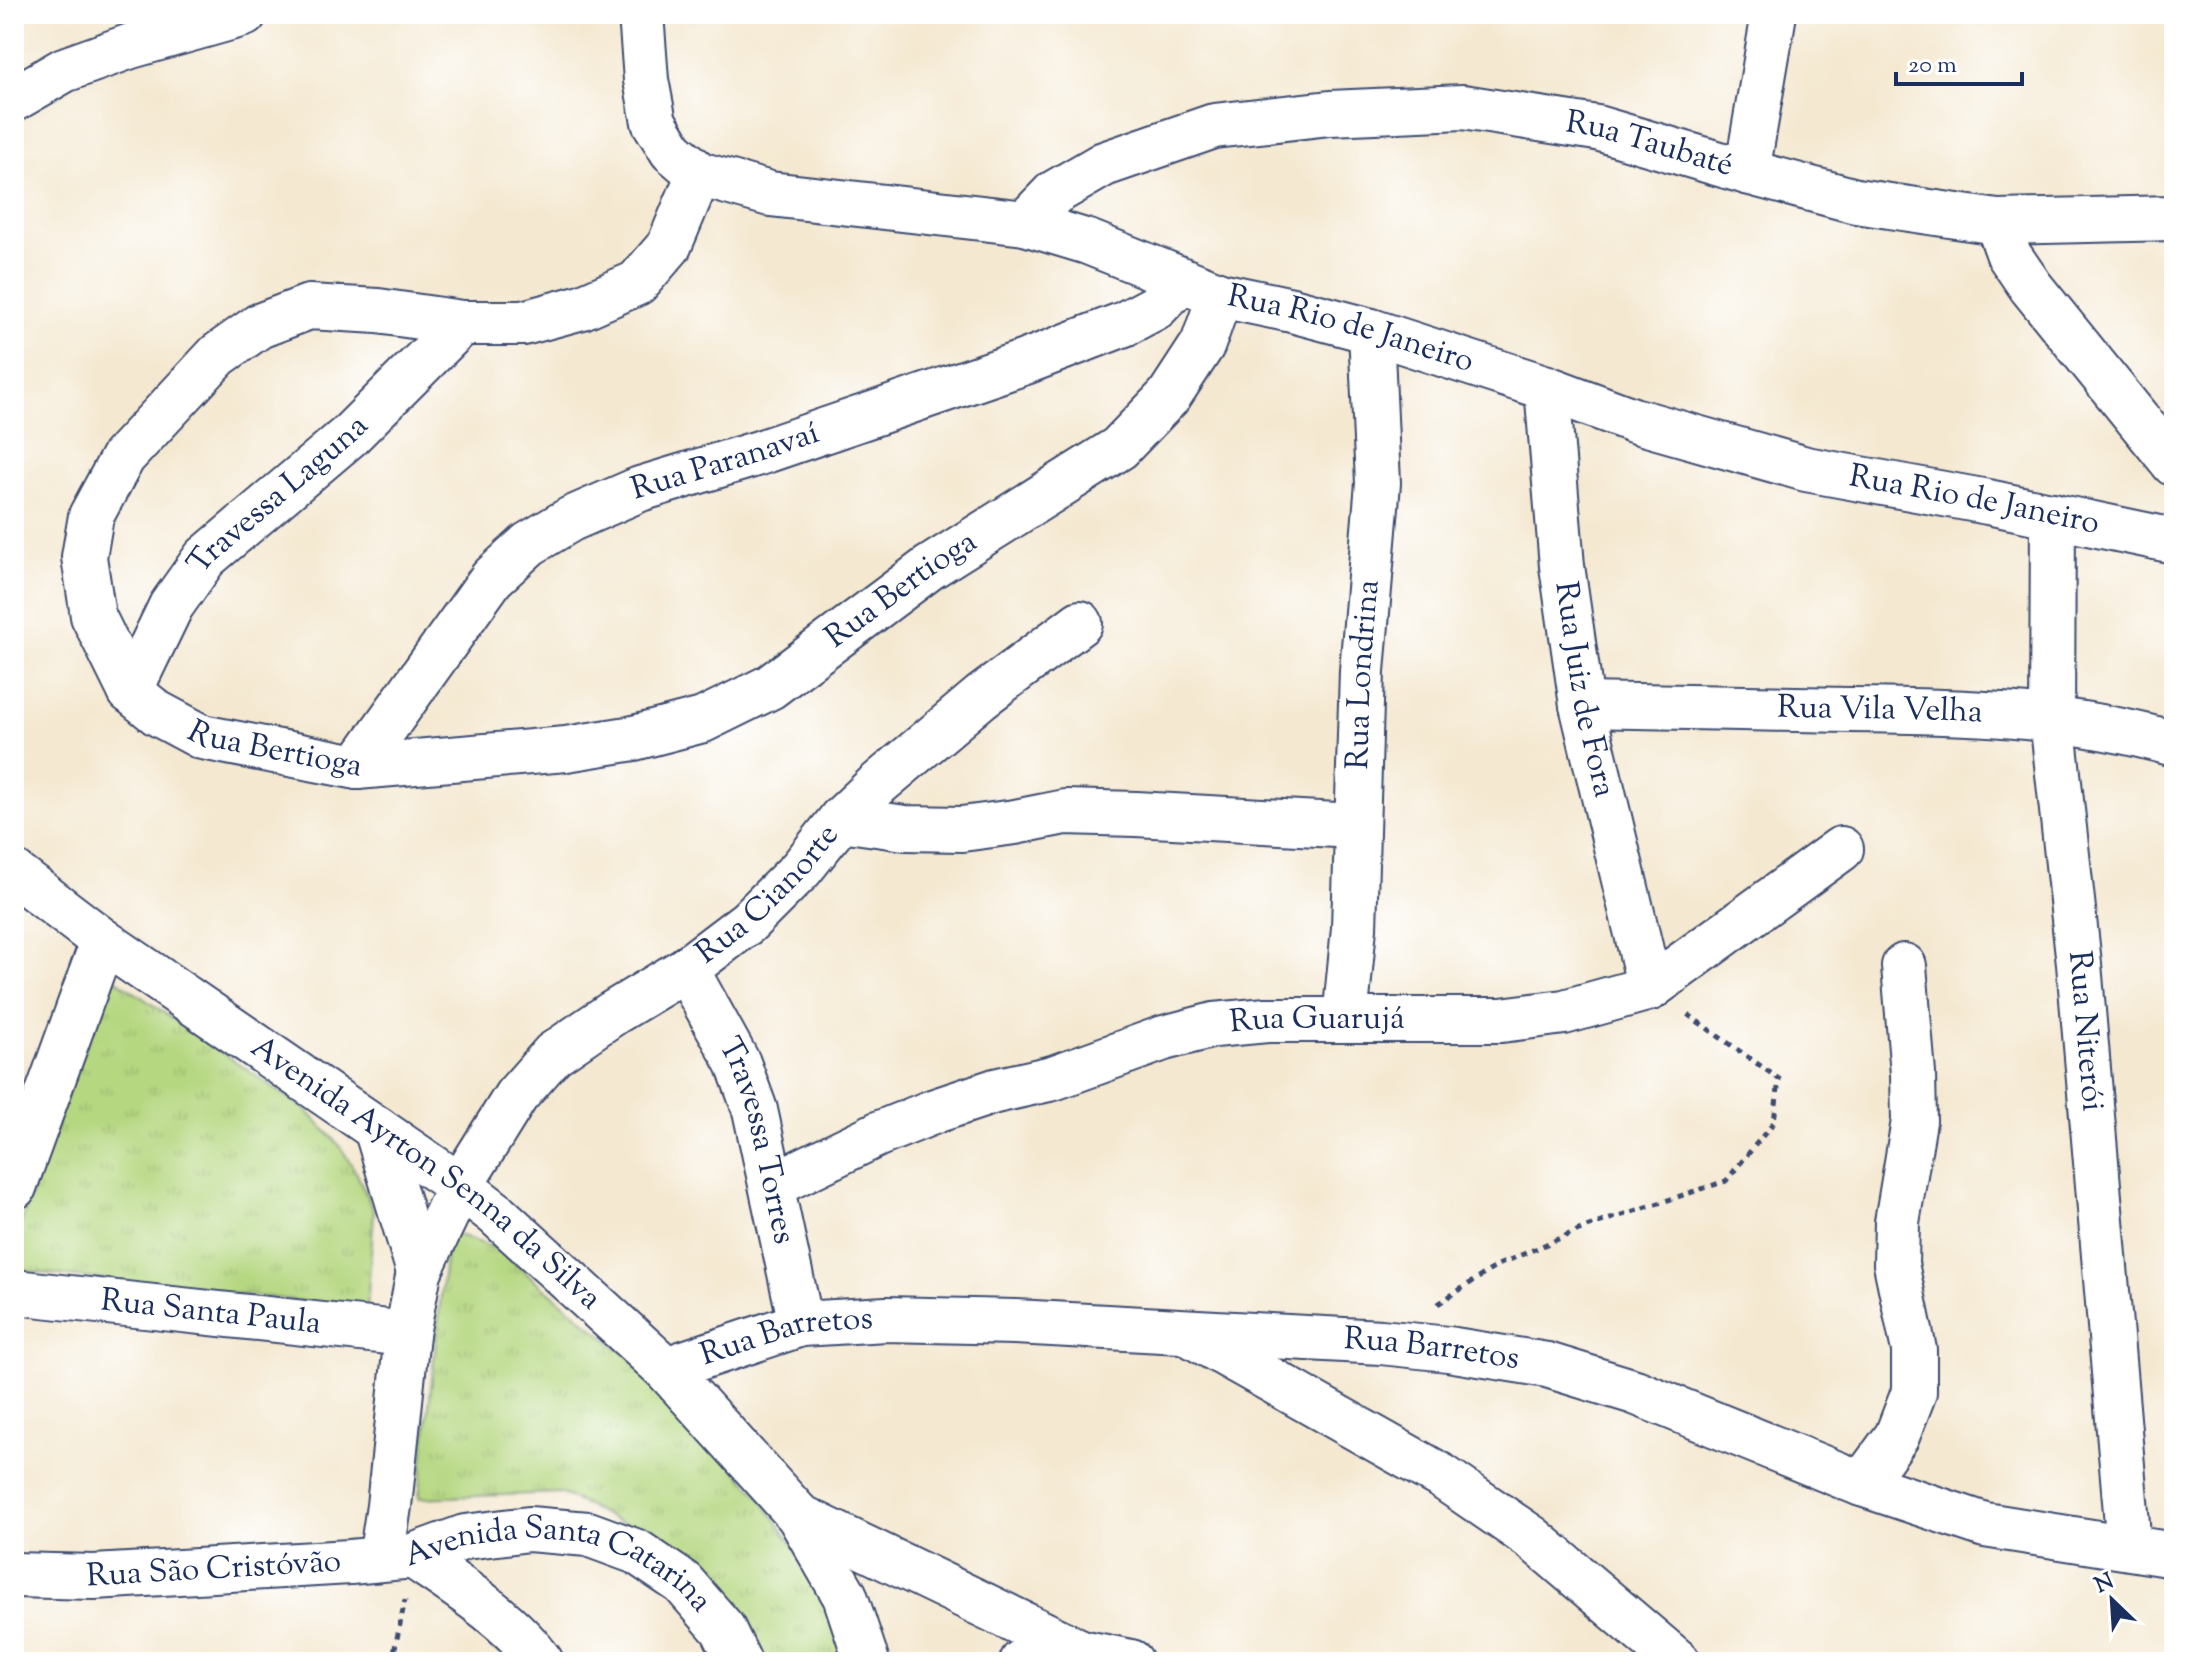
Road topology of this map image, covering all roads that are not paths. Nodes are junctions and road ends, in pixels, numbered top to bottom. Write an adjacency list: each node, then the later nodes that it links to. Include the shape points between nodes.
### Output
1 (244, 14): 4 (street, via 64,70)
2 (641, 14): 6 (street, Rua Rio de Janeiro, via 654,122 672,151)
3 (1774, 14): 5 (street)
4 (14, 99)
5 (1747, 172): 8 (street, Rua Taubaté, via 1856,201); 9 (street, Rua Taubaté, via 1597,128 1463,107 1330,113 1214,126 1104,164 1054,193)
6 (699, 174): 9 (street, Rua Rio de Janeiro, via 770,194); 11 (street, Rua Bertioga, via 669,246 637,283 582,307 523,323)
7 (2174, 218): 8 (street, Rua Taubaté)
8 (1997, 222): 14 (street, via 2009,255 2031,287)
9 (1025, 223): 10 (street, Rua Rio de Janeiro, via 1088,242)
10 (1200, 288): 12 (street, Rua Rio de Janeiro); 22 (street, Rua Paranavaí, via 1025,362 640,489 571,519 529,544 492,578); 22 (street, Rua Bertioga, via 1203,344 1169,396 1119,448 929,568 770,687 703,720 634,738)
11 (462, 323): 18 (street, Travessa Laguna, via 349,436 205,558 171,606); 18 (street, Rua Bertioga, via 309,307 259,326 218,355 123,457 91,516 84,557 93,616)
12 (1371, 331): 13 (street, Rua Rio de Janeiro); 24 (street, Rua Londrina, via 1378,483)
13 (1547, 388): 15 (street, Rua Rio de Janeiro, via 1633,420 1806,469); 19 (street, Rua Juiz de Fora, via 1562,566)
14 (2174, 464)
15 (2053, 515): 16 (street, Rua Rio de Janeiro); 20 (street, Rua Niterói)
16 (2174, 541)
17 (1080, 623): 23 (street, via 981,697)
18 (130, 691): 22 (street, Rua Bertioga, via 157,713 202,737)
19 (1582, 705): 20 (street, Rua Vila Velha, via 1952,711); 30 (street, Rua Juiz de Fora)
20 (2052, 719): 21 (street, Rua Vila Velha); 44 (street, Rua Niterói, via 2079,964)
21 (2174, 744)
22 (357, 767)
23 (841, 819): 24 (street, Rua Cianorte, via 962,829 1065,812); 29 (street, Rua Cianorte, via 748,922)
24 (1355, 826): 31 (street, Rua Londrina, via 1354,928)
25 (1841, 849): 30 (street, Rua Guarujá)
26 (14, 873): 27 (street, Avenida Ayrton Senna da Silva)
27 (103, 941): 32 (street, Avenida Ayrton Senna da Silva); 35 (street)
28 (1904, 966): 42 (street, via 1914,1121 1897,1222 1896,1264 1914,1350 1914,1392 1897,1436)
29 (686, 969): 33 (street, Travessa Torres, via 738,1063); 34 (street, Rua Cianorte, via 553,1054 516,1096)
30 (1650, 988): 31 (street, Rua Guarujá, via 1564,1012 1501,1020)
31 (1345, 1020): 33 (street, Rua Guarujá, via 1214,1025 1164,1038 1053,1078 935,1111)
32 (376, 1128): 34 (street, Avenida Ayrton Senna da Silva); 36 (street)
33 (773, 1185): 38 (street, Travessa Torres)
34 (460, 1186): 36 (street, Rua Cianorte); 41 (street, Avenida Ayrton Senna da Silva)
35 (14, 1187)
36 (419, 1272): 40 (street)
37 (14, 1292): 40 (street, Rua Santa Paula)
38 (801, 1324): 39 (street, Rua Barretos, via 886,1319); 41 (street, Rua Barretos)
39 (1186, 1332): 42 (street, Rua Barretos, via 1381,1342 1547,1365 1635,1392); 54 (street, via 1443,1477 1532,1538)
40 (407, 1334): 46 (street, via 389,1506)
41 (666, 1369): 43 (street, Avenida Ayrton Senna da Silva)
42 (1862, 1484): 44 (street, Rua Barretos, via 1985,1525)
43 (799, 1516): 48 (street, Avenida Ayrton Senna da Silva); 51 (street, Avenida Ayrton Senna da Silva, via 845,1596)
44 (2129, 1547): 45 (street, Rua Barretos)
45 (2174, 1555)
46 (397, 1557): 47 (street, Rua São Cristóvão, via 94,1577); 49 (street, Avenida Santa Catarina, via 475,1599 529,1645); 50 (street, Avenida Santa Catarina, via 465,1537 529,1529 588,1534 637,1552 683,1583 723,1629)
47 (14, 1575)
48 (1081, 1652): 52 (street); 53 (street)
49 (541, 1662)
50 (739, 1662)
51 (867, 1662)
52 (1022, 1662)
53 (1131, 1662)
54 (1678, 1662)

